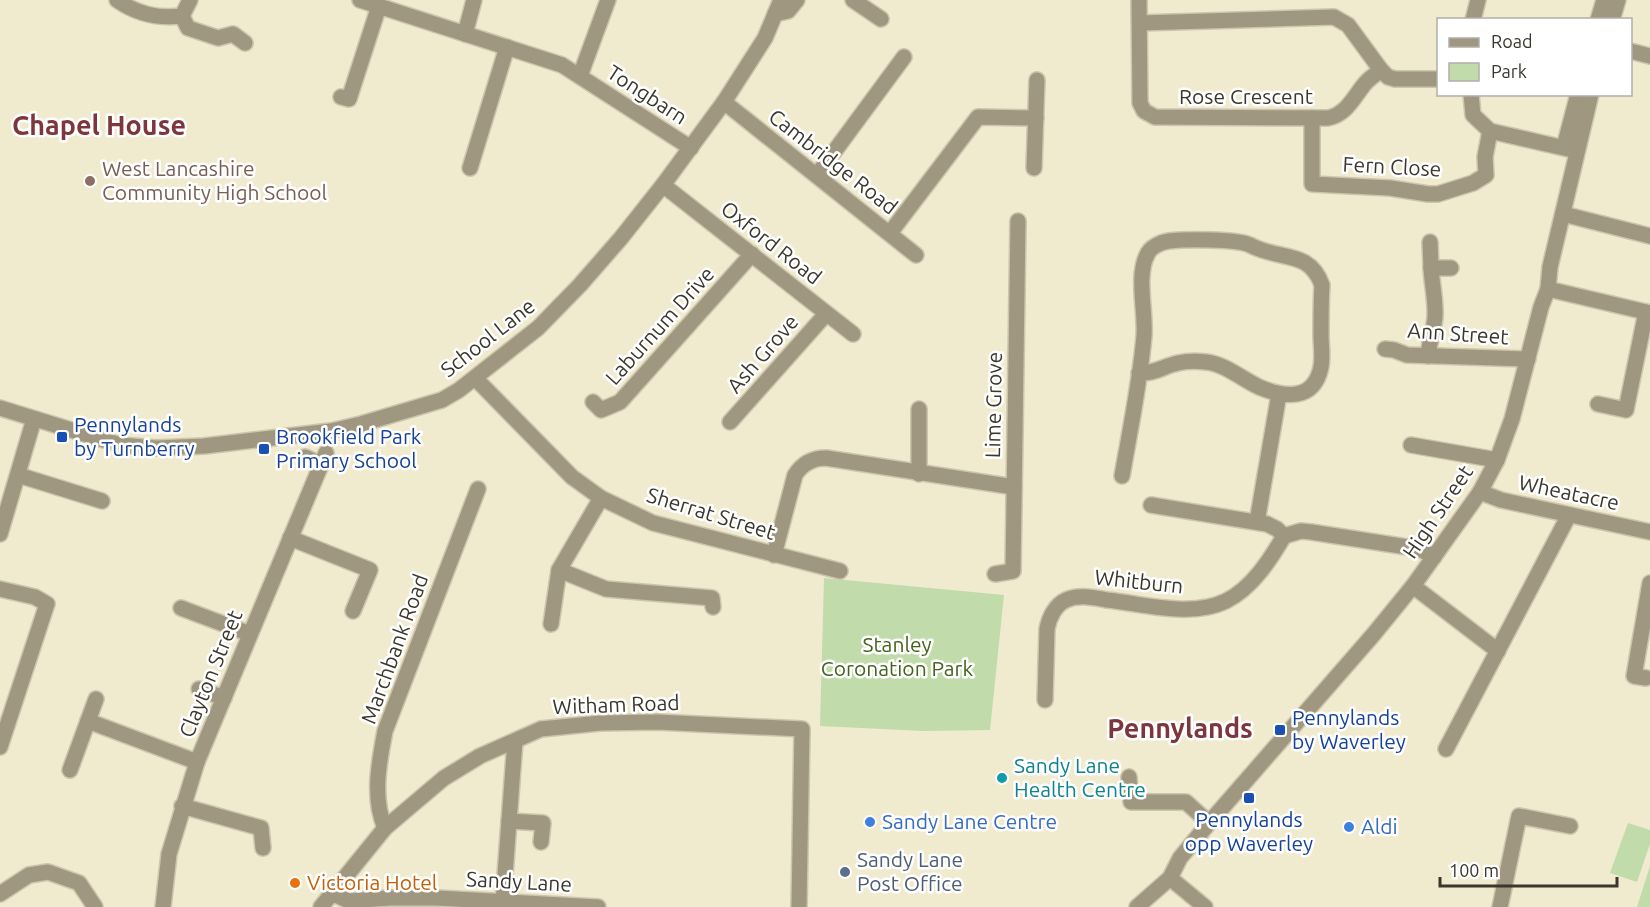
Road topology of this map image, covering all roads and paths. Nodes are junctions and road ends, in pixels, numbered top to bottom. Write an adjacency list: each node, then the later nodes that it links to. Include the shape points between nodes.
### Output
1 (117, 0): 14 (street, via 149,17)
2 (190, 0): 14 (street)
3 (360, 0): 12 (street, Tongbarn)
4 (474, 0): 20 (street)
5 (608, 0): 27 (street, Tongbarn)
6 (797, 0): 13 (street, via 788,11)
7 (853, 0): 18 (street)
8 (1139, 0): 19 (street, Rose Crescent)
9 (1478, 0): 15 (street)
10 (1604, 0): 16 (street)
11 (1618, 0): 17 (street)
12 (379, 6): 20 (street, Tongbarn); 33 (street, via 350,99)
13 (778, 7): 34 (street, School Lane, via 765,38)
14 (182, 16): 21 (street, via 188,28 218,38 233,34)
15 (1474, 18)
16 (1599, 18)
17 (1613, 18)
18 (881, 19)
19 (1140, 23): 26 (street, via 1334,17 1348,25); 36 (street, Rose Crescent, via 1140,103 1148,115)
20 (465, 34): 22 (street, Tongbarn)
21 (245, 43)
22 (507, 47): 27 (street, Tongbarn, via 562,65); 40 (street)
23 (1632, 52): 24 (street)
24 (1650, 56)
25 (904, 57): 42 (street)
26 (1382, 70): 28 (street, via 1395,80); 36 (street, Rose Crescent, via 1364,84 1338,116)
27 (580, 76): 38 (street, Tongbarn)
28 (1437, 79)
29 (1037, 80): 35 (street)
30 (1471, 96): 37 (street, via 1473,115)
31 (1578, 96): 39 (street)
32 (1590, 96): 39 (street, High Street)
33 (341, 97)
34 (724, 102): 38 (street, School Lane); 42 (street, Cambridge Road)
35 (1036, 118): 41 (street); 46 (street, via 978,117)
36 (1312, 118): 37 (street, Fern Close, via 1312,191 1390,188 1428,194 1473,183 1486,175)
37 (1490, 131): 39 (street)
38 (691, 148): 43 (street, School Lane)
39 (1571, 149): 44 (street, High Street)
40 (470, 168)
41 (1034, 168)
42 (817, 175): 46 (street, Cambridge Road)
43 (663, 185): 49 (street, Oxford Road); 61 (street, School Lane, via 552,315)
44 (1563, 214): 47 (street); 53 (street, High Street)
45 (1018, 221): 75 (street, Lime Grove)
46 (890, 233): 50 (street, Cambridge Road)
47 (1650, 236)
48 (1430, 242): 51 (street)
49 (752, 254): 55 (street, Oxford Road); 63 (street, Laburnum Drive, via 620,402 601,410)
50 (916, 255)
51 (1431, 268): 52 (street); 58 (street, via 1435,321)
52 (1451, 268)
53 (1548, 289): 54 (street); 59 (street, High Street)
54 (1648, 313): 64 (street, via 1626,410)
55 (826, 314): 56 (street, Oxford Road); 68 (street, Ash Grove)
56 (852, 334)
57 (1385, 349): 58 (street, Ann Street)
58 (1428, 356): 59 (street, Ann Street)
59 (1528, 359): 71 (street, High Street)
60 (1139, 373): 62 (street, via 1177,363 1208,362); 62 (street, via 1144,334 1143,265 1148,252 1168,241 1236,241 1304,260 1318,274 1322,285 1321,366 1317,379 1307,391 1293,396); 74 (street)
61 (475, 378): 67 (street, School Lane, via 442,400 361,424 204,446 120,445); 78 (street, Sherrat Street, via 572,477)
62 (1279, 394): 82 (street)
63 (593, 402)
64 (1598, 404)
65 (0, 408): 67 (street, School Lane)
66 (919, 409): 72 (street)
67 (34, 419): 73 (street)
68 (730, 422)
69 (1411, 445): 71 (street)
70 (305, 457): 86 (street, Clayton Street, via 324,459)
71 (1497, 460): 77 (street, High Street)
72 (919, 474): 75 (street); 87 (street, via 826,458 807,462 792,481)
73 (18, 475): 79 (street); 84 (street)
74 (1122, 476)
75 (1014, 487): 91 (street, Lime Grove, via 1013,571)
76 (478, 489): 117 (street, Marchbank Road, via 386,731 379,765 380,815)
77 (1480, 492): 81 (street, Wheatacre); 88 (street, High Street)
78 (601, 498): 87 (street, Sherrat Street, via 653,523); 89 (street)
79 (102, 501)
80 (1151, 504): 82 (street)
81 (1569, 515): 83 (street, Wheatacre); 100 (street)
82 (1257, 522): 85 (street)
83 (1650, 532)
84 (0, 534)
85 (1284, 536): 88 (street, via 1311,532 1420,549); 105 (street, Whitburn, via 1239,593 1213,606 1182,609 1083,596 1066,600 1054,611 1047,629)
86 (290, 538): 97 (street, via 370,570); 99 (street, Clayton Street)
87 (774, 555): 90 (street, Sherrat Street)
88 (1434, 557): 93 (street, High Street)
89 (559, 570): 95 (street, via 606,589 712,598); 98 (street)
90 (840, 571)
91 (994, 574)
92 (1650, 583): 101 (street, via 1634,676)
93 (1413, 586): 100 (street); 115 (street, High Street)
94 (0, 589): 108 (street, via 35,597 47,604)
95 (712, 607)
96 (181, 608): 99 (street)
97 (353, 611)
98 (551, 624)
99 (250, 634): 103 (street, Clayton Street)
100 (1498, 651): 109 (street)
101 (1646, 678)
102 (199, 689): 103 (street)
103 (224, 698): 110 (street, Clayton Street)
104 (96, 699): 106 (street)
105 (1046, 700)
106 (88, 721): 110 (street); 111 (street)
107 (515, 741): 114 (street); 117 (street, Witham Road, via 444,778); 128 (street, Witham Road, via 541,729 600,723 802,729)
108 (0, 747)
109 (1446, 749)
110 (197, 762): 113 (street, Clayton Street)
111 (70, 770)
112 (1129, 777): 115 (street, via 1131,802 1186,802)
113 (182, 806): 119 (street, via 261,828); 125 (street, Clayton Street, via 167,863)
114 (509, 821): 118 (street, via 543,823); 123 (street)
115 (1209, 823): 120 (street, High Street, via 1180,858)
116 (1570, 826): 131 (street, via 1519,816)
117 (385, 828): 121 (street, Witham Road)
118 (541, 842)
119 (263, 848)
120 (1170, 878): 129 (street, High Street); 130 (street)
121 (331, 893): 123 (street, Sandy Lane, via 349,901 389,898); 126 (street, Witham Road)
122 (0, 894): 124 (street, via 29,875 48,872 80,883)
123 (503, 902): 127 (street, Sandy Lane)
124 (95, 907)
125 (163, 907)
126 (321, 907)
127 (598, 907)
128 (799, 907)
129 (1137, 907)
130 (1204, 907)
131 (1500, 907)

